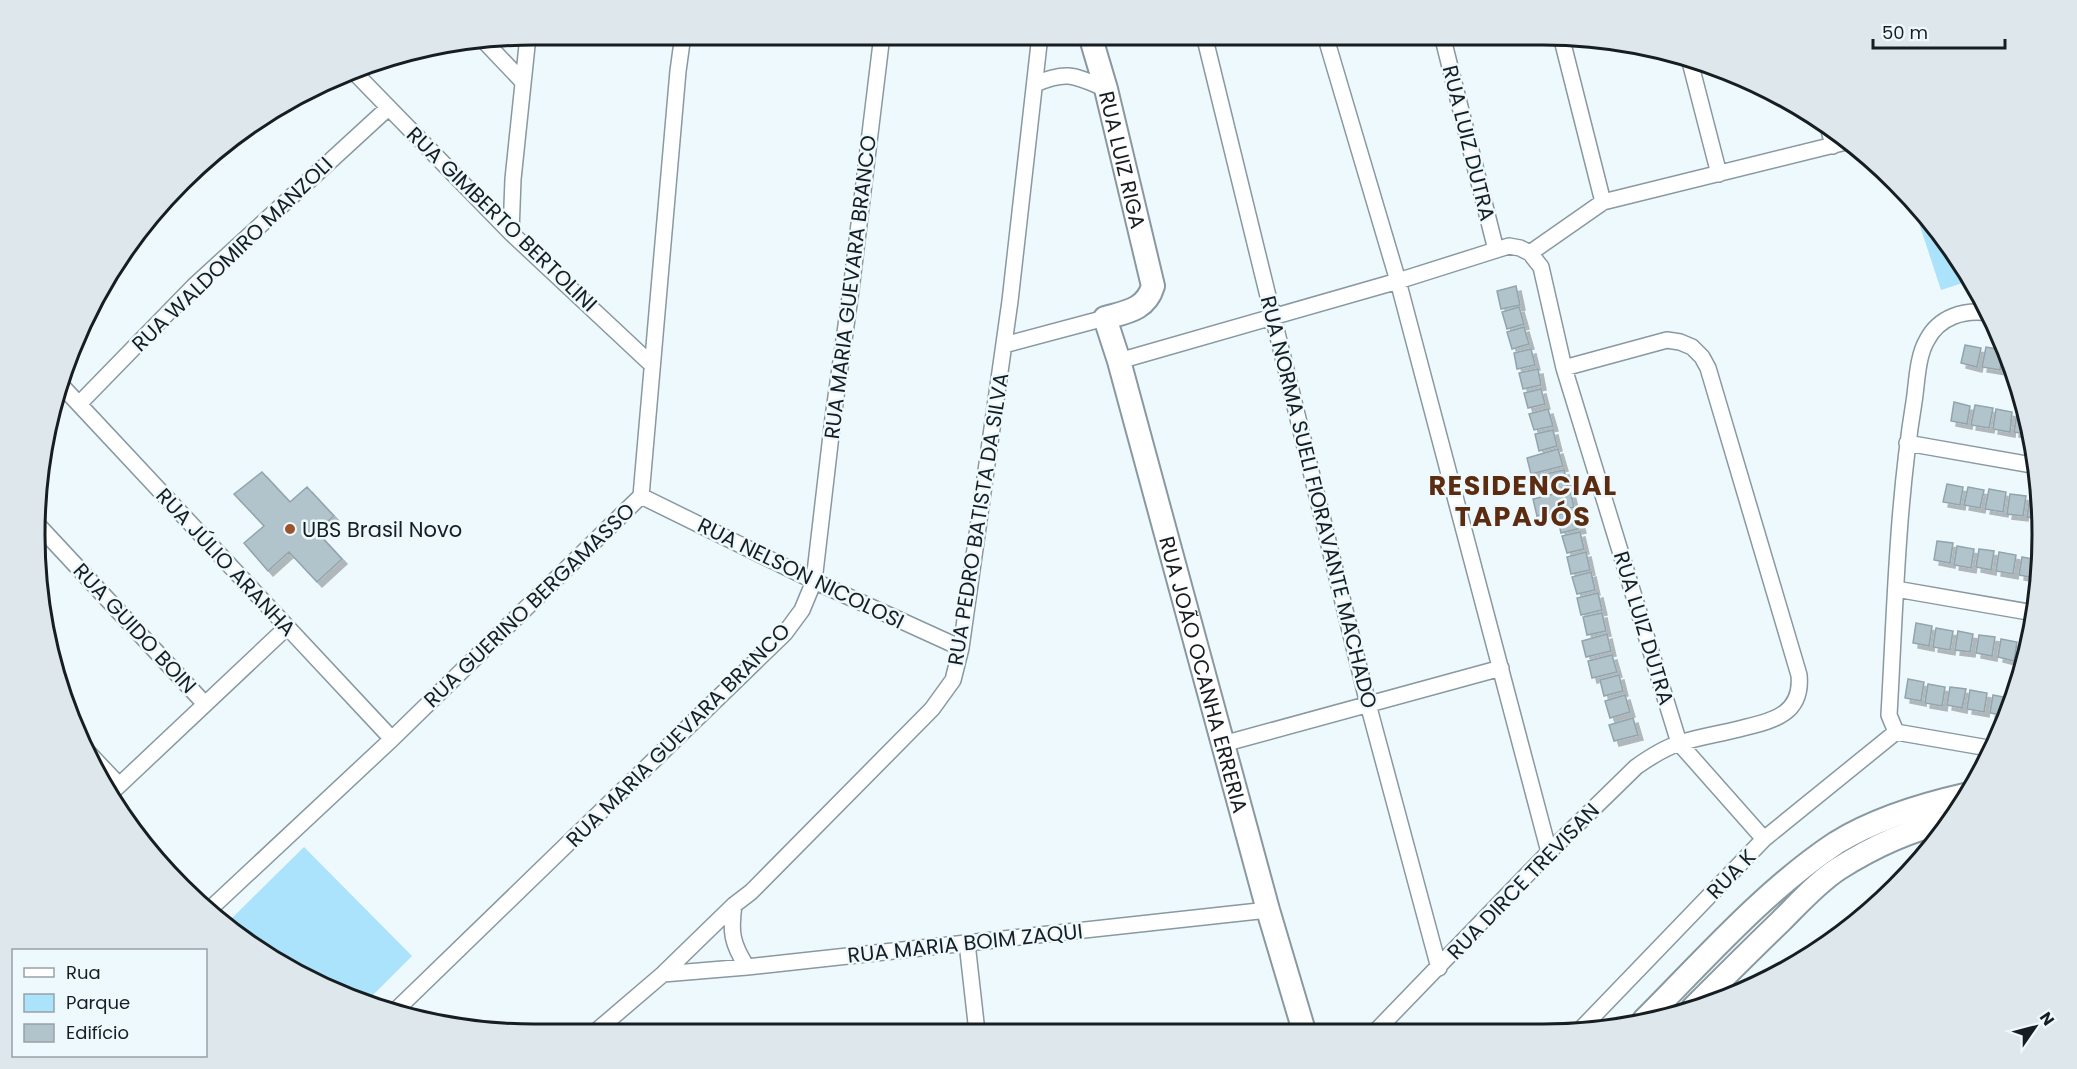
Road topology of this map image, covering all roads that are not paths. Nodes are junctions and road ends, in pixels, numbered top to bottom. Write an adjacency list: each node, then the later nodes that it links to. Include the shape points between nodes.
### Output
1 (527, 45): 13 (street)
2 (682, 45): 31 (street, RUA GUERINO BERGAMASSO)
3 (881, 45): 39 (street, RUA MARIA GUEVARA BRANCO)
4 (1039, 45): 14 (street, RUA PEDRO BATISTA DA SILVA)
5 (1093, 45): 15 (street, RUA LUIZ RIGA)
6 (1206, 45): 27 (street, RUA NORMA SUELI FIORAVANTE MACHADO)
7 (1327, 45): 25 (street)
8 (1445, 45): 23 (street, RUA LUIZ DUTRA)
9 (1563, 46): 21 (street)
10 (490, 47): 13 (street)
11 (1692, 69): 20 (street)
12 (359, 78): 16 (street, RUA GIMBERTO BERTOLINI)
13 (523, 82): 22 (street)
14 (1035, 84): 15 (street, via 1065,75); 29 (street, RUA PEDRO BATISTA DA SILVA)
15 (1106, 89): 28 (street, RUA LUIZ RIGA, via 1153,286 1138,308)
16 (388, 108): 22 (street, RUA GIMBERTO BERTOLINI); 34 (street, RUA WALDOMIRO MANZOLI, via 194,286)
17 (1831, 140): 19 (street)
18 (1838, 145): 19 (street)
19 (1833, 146): 20 (street)
20 (1719, 174): 21 (street)
21 (1603, 202): 24 (street)
22 (511, 233): 31 (street, RUA GIMBERTO BERTOLINI)
23 (1496, 250): 24 (street, via 1509,246); 25 (street)
24 (1530, 253): 32 (street, RUA LUIZ DUTRA, via 1541,267)
25 (1398, 282): 27 (street); 44 (street)
26 (1979, 313): 35 (street, via 1966,312 1948,319 1933,331 1923,348)
27 (1273, 317): 30 (street); 46 (street, RUA NORMA SUELI FIORAVANTE MACHADO)
28 (1105, 318): 29 (street); 30 (street, RUA JOÃO OCANHA ERRERIA)
29 (1004, 345): 43 (street, RUA PEDRO BATISTA DA SILVA)
30 (1119, 361): 50 (street, RUA JOÃO OCANHA ERRERIA)
31 (652, 365): 37 (street, RUA GUERINO BERGAMASSO)
32 (1564, 368): 49 (street, RUA LUIZ DUTRA); 49 (street, RUA DIRCE TREVISAN, via 1674,340 1686,344 1708,368 1799,688 1781,716 1769,722)
33 (67, 391): 34 (street, RUA JÚLIO ARANHA)
34 (79, 404): 42 (street, RUA JÚLIO ARANHA)
35 (1907, 443): 36 (street); 40 (street)
36 (2027, 464)
37 (641, 496): 39 (street, RUA NELSON NICOLOSI); 48 (street, RUA GUERINO BERGAMASSO)
38 (45, 532): 45 (street, RUA GUIDO BOIN)
39 (814, 581): 43 (street, RUA NELSON NICOLOSI); 65 (street, RUA MARIA GUEVARA BRANCO, via 802,610 785,633)
40 (1896, 590): 41 (street); 47 (street, via 1889,715)
41 (2026, 612)
42 (286, 628): 45 (street); 48 (street, RUA JÚLIO ARANHA)
43 (961, 648): 58 (street, RUA PEDRO BATISTA DA SILVA, via 953,680 932,709)
44 (1500, 668): 46 (street); 56 (street)
45 (206, 704): 52 (street)
46 (1368, 704): 50 (street); 62 (street, RUA NORMA SUELI FIORAVANTE MACHADO)
47 (1896, 732): 51 (street); 55 (street, RUA K)
48 (392, 739): 57 (street, RUA GUERINO BERGAMASSO)
49 (1679, 743): 55 (street, RUA LUIZ DUTRA); 56 (street, RUA DIRCE TREVISAN, via 1636,767)
50 (1223, 744): 59 (street, RUA JOÃO OCANHA ERRERIA)
51 (1984, 747)
52 (116, 788)
53 (1955, 797): 66 (street, via 1927,803 1875,823 1802,868 1759,905)
54 (1937, 824): 64 (street, via 1868,851 1837,870)
55 (1764, 839): 67 (street, RUA K)
56 (1549, 852): 62 (street, RUA DIRCE TREVISAN)
57 (214, 905)
58 (734, 905): 61 (street, via 733,940); 63 (street, RUA PEDRO BATISTA DA SILVA)
59 (1268, 910): 60 (street, RUA MARIA BOIM ZAQUI); 70 (street, RUA JOÃO OCANHA ERRERIA)
60 (967, 943): 61 (street, RUA MARIA BOIM ZAQUI); 69 (street)
61 (747, 967): 63 (street, RUA MARIA BOIM ZAQUI)
62 (1439, 968): 71 (street, RUA DIRCE TREVISAN)
63 (663, 975): 68 (street, RUA PEDRO BATISTA DA SILVA)
64 (1705, 996)
65 (401, 1005)
66 (1653, 1011)
67 (1588, 1022)
68 (605, 1024)
69 (976, 1024)
70 (1302, 1024)
71 (1383, 1024)

